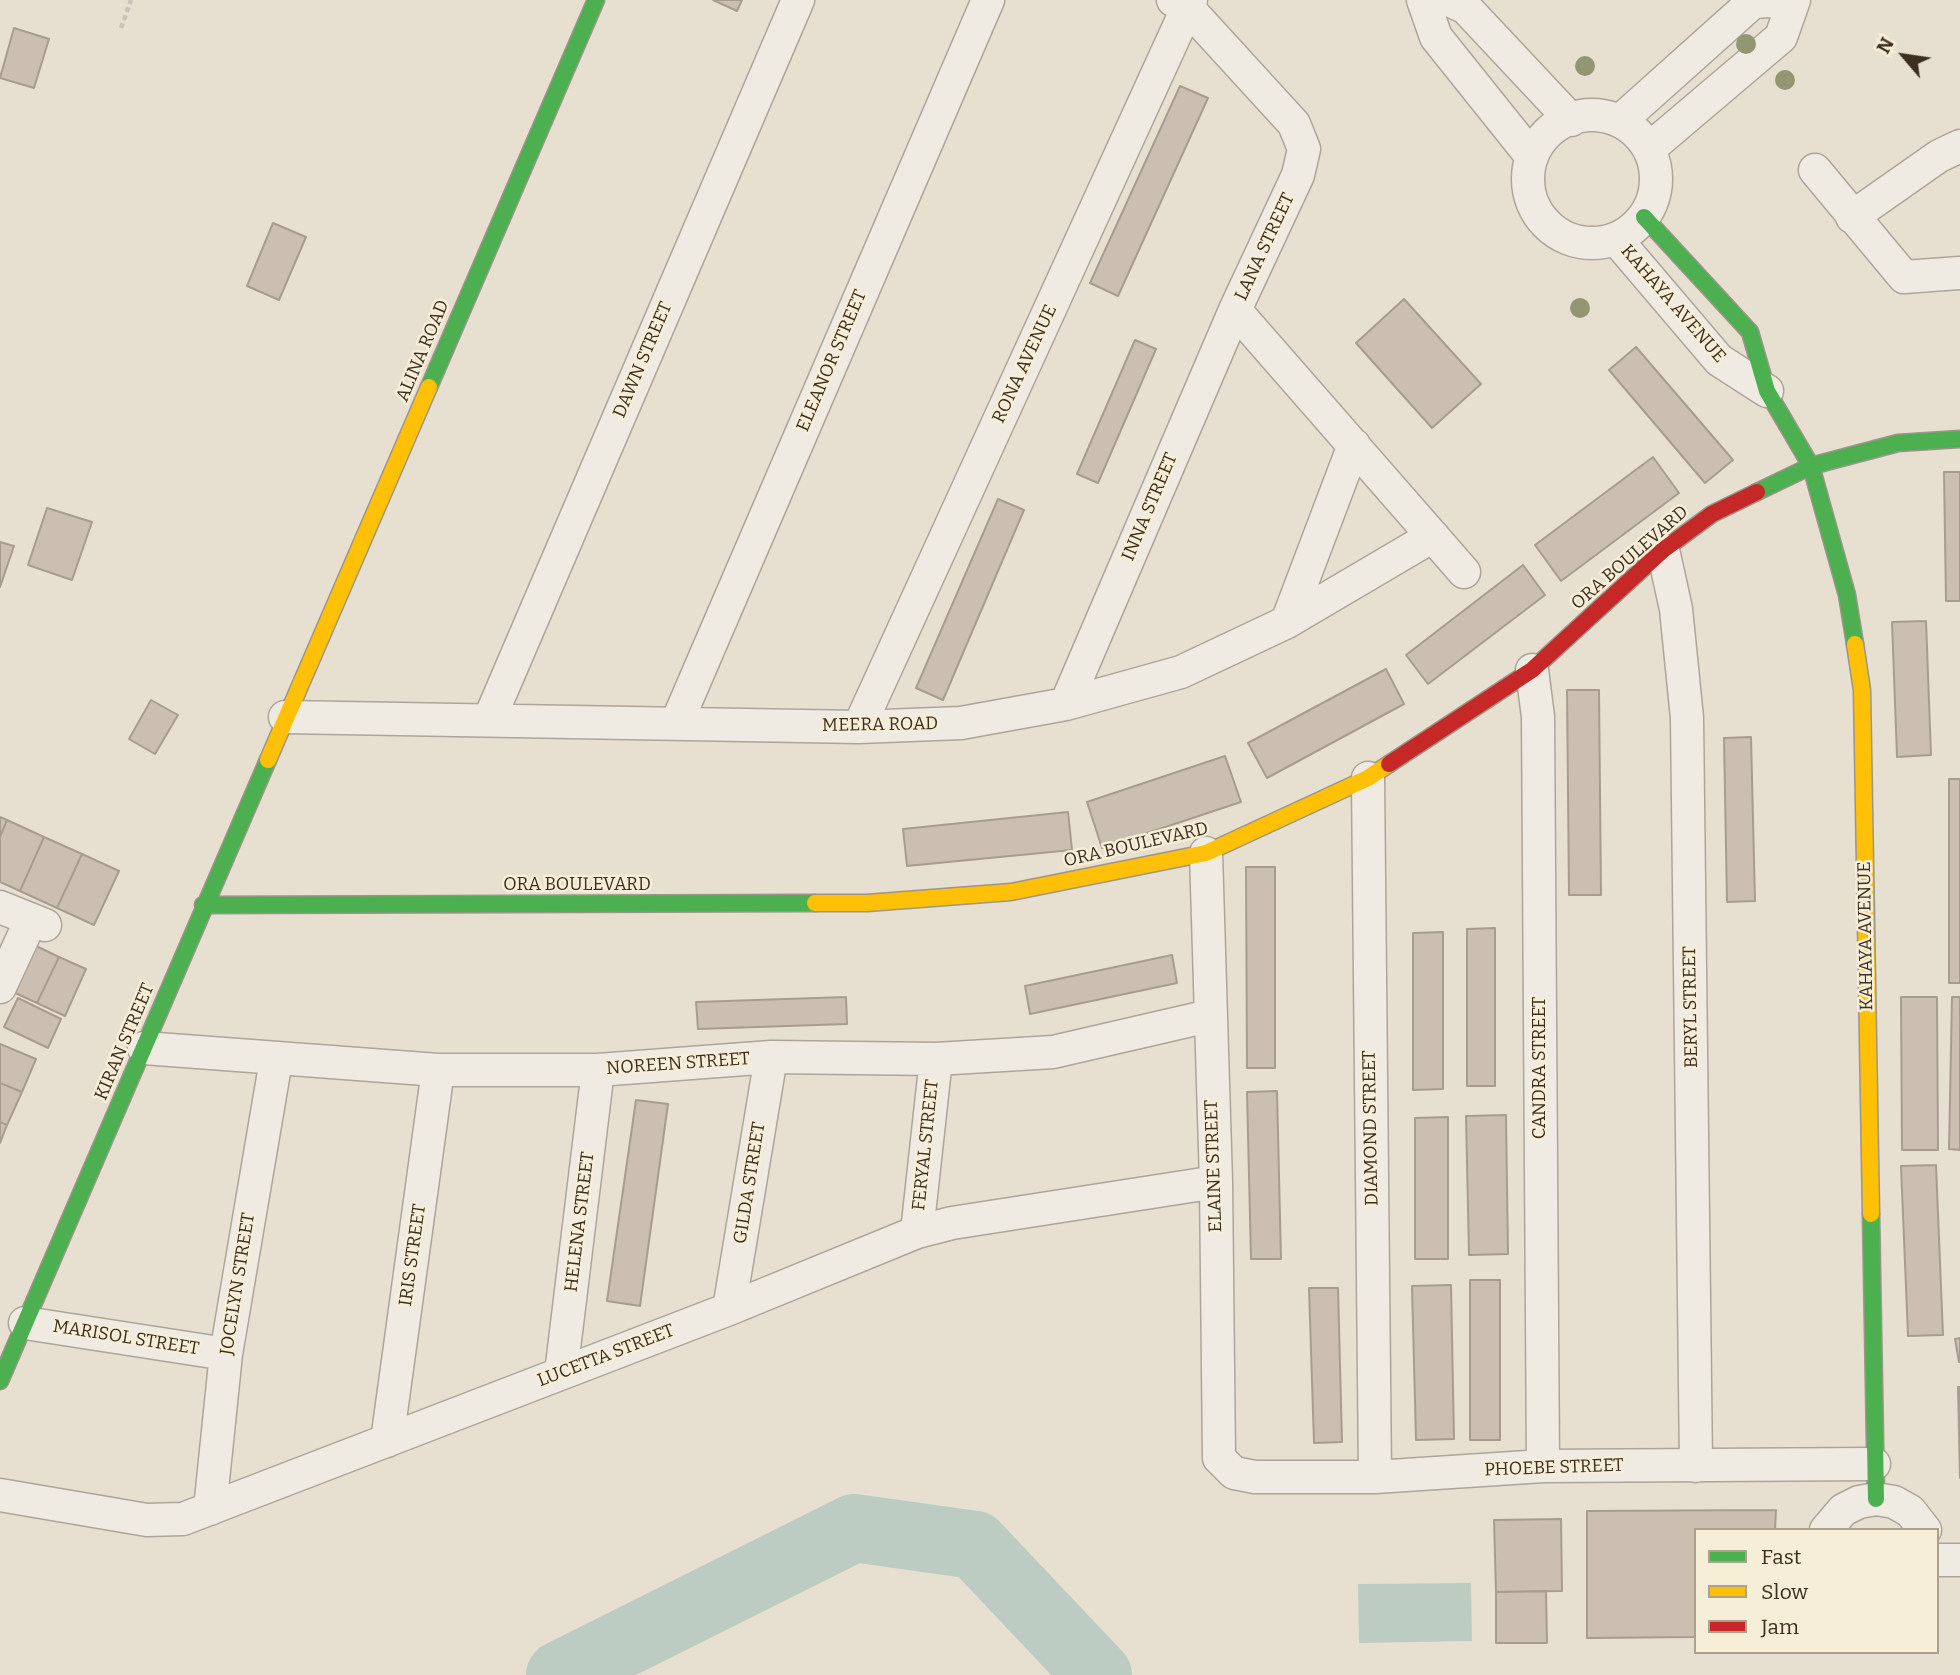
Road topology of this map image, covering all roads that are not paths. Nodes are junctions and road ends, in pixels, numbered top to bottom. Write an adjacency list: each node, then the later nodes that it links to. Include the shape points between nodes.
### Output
1 (596, 0): 29 (street, ALINA ROAD)
2 (798, 0): 30 (street, DAWN STREET)
3 (988, 0): 31 (street, ELEANOR STREET)
4 (1423, 0): 12 (street, via 1436,37)
5 (1449, 0): 8 (street, via 1466,8)
6 (1792, 0): 9 (street, via 1753,2); 11 (street, via 1781,37)
7 (1184, 2): 18 (street, LANA STREET, via 1294,124 1304,149 1298,175); 32 (street, RONA AVENUE)
8 (1571, 120): 9 (street, via 1599,115); 12 (street, via 1543,139)
9 (1620, 121): 11 (street)
10 (1960, 146): 15 (street)
11 (1649, 149): 14 (street, via 1656,184)
12 (1532, 157): 16 (street, via 1531,198 1556,232 1575,241)
13 (1815, 170): 15 (street)
14 (1644, 217): 16 (street); 19 (street, KAHAYA AVENUE, via 1750,332)
15 (1852, 217): 17 (street, via 1904,277)
16 (1616, 239): 19 (street, KAHAYA AVENUE, via 1719,360)
17 (1960, 273)
18 (1235, 310): 21 (street, LANA STREET); 28 (street, INNA STREET)
19 (1767, 391): 22 (street, KAHAYA AVENUE)
20 (1960, 439): 22 (street, ORA BOULEVARD, via 1898,443)
21 (1354, 445): 23 (street, LANA STREET); 26 (street)
22 (1811, 466): 24 (street, ORA BOULEVARD, via 1712,514); 53 (street, KAHAYA AVENUE, via 1847,595 1862,690)
23 (1433, 536): 25 (street, LANA STREET); 26 (street, MEERA ROAD)
24 (1663, 550): 27 (street, ORA BOULEVARD); 55 (street, BERYL STREET, via 1676,609 1687,718)
25 (1464, 572)
26 (1287, 622): 28 (street, MEERA ROAD, via 1181,672)
27 (1532, 670): 33 (street, ORA BOULEVARD); 54 (street, CANDRA STREET, via 1538,717)
28 (1066, 704): 32 (street, MEERA ROAD, via 961,723)
29 (285, 717): 30 (street, MEERA ROAD); 35 (street, KIRAN STREET)
30 (489, 720): 31 (street, MEERA ROAD)
31 (677, 722): 32 (street, MEERA ROAD)
32 (859, 727)
33 (1368, 778): 34 (street, ORA BOULEVARD); 57 (street, DIAMOND STREET)
34 (1206, 853): 35 (street, ORA BOULEVARD, via 1011,892 867,903); 38 (street, ELAINE STREET)
35 (203, 905): 39 (street, KIRAN STREET)
36 (0, 907): 37 (street, via 38,922)
37 (0, 987)
38 (1209, 1016): 41 (street, NOREEN STREET, via 1054,1052); 45 (street, ELAINE STREET)
39 (144, 1048): 42 (street, NOREEN STREET); 48 (street, KIRAN STREET)
40 (771, 1057): 41 (street, NOREEN STREET); 44 (street, NOREEN STREET); 47 (street, GILDA STREET)
41 (936, 1059): 46 (street, FERYAL STREET)
42 (276, 1060): 43 (street, NOREEN STREET); 49 (street, JOCELYN STREET)
43 (438, 1070): 44 (street, NOREEN STREET); 52 (street, IRIS STREET)
44 (598, 1070): 50 (street, HELENA STREET)
45 (1216, 1182): 46 (street, LUCETTA STREET); 56 (street, ELAINE STREET, via 1219,1458)
46 (917, 1232): 47 (street, LUCETTA STREET)
47 (729, 1309): 50 (street, LUCETTA STREET)
48 (25, 1323): 49 (street, MARISOL STREET); 51 (street, KIRAN STREET)
49 (226, 1354): 60 (street, JOCELYN STREET)
50 (561, 1373): 52 (street, LUCETTA STREET)
51 (0, 1381)
52 (387, 1441): 60 (street, LUCETTA STREET)
53 (1874, 1464): 55 (street, PHOEBE STREET); 59 (street, KAHAYA AVENUE)
54 (1543, 1466): 55 (street, PHOEBE STREET); 57 (street, PHOEBE STREET)
55 (1696, 1466)
56 (1234, 1474): 57 (street, PHOEBE STREET)
57 (1375, 1477)
58 (0, 1495): 60 (street, LUCETTA STREET, via 147,1520 184,1519)
59 (1876, 1499): 61 (street, via 1843,1510); 62 (street, via 1910,1511)
60 (210, 1509)
61 (1828, 1528)
62 (1923, 1528)
63 (1939, 1560): 64 (street)
64 (1960, 1560)

